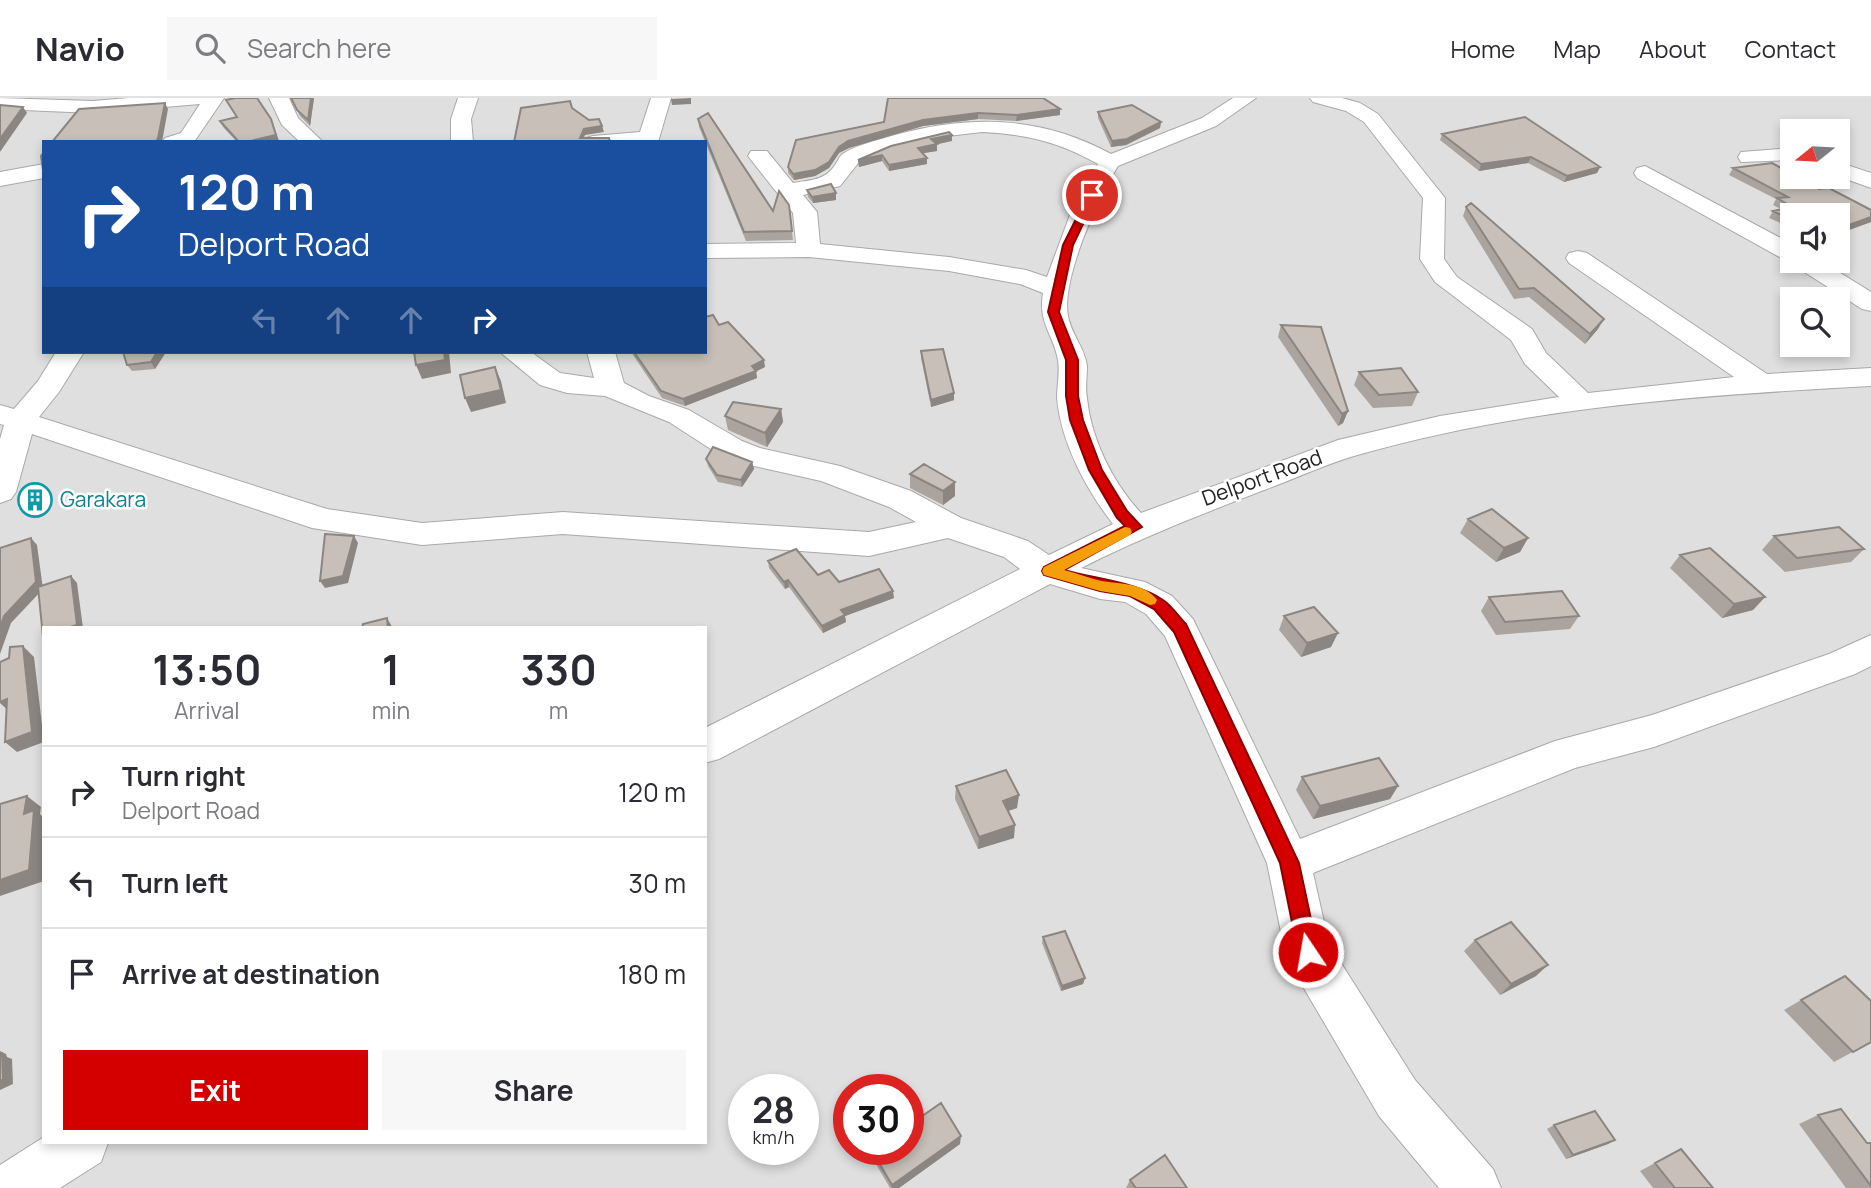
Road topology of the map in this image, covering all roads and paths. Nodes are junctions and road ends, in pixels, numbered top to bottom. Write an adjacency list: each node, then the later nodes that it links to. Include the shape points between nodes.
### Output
1 (201, 98): 8 (street, via 93,107)
2 (214, 98): 9 (street)
3 (279, 98): 10 (street, via 289,121)
4 (468, 98): 11 (street, via 462,107)
5 (661, 98): 12 (street)
6 (1246, 98): 16 (street, via 1209,122)
7 (1320, 98): 36 (street, via 1353,107 1371,118 1434,198 1432,259 1448,282 1522,335 1535,358)
8 (0, 103)
9 (187, 140)
10 (311, 140)
11 (462, 140)
12 (648, 140)
13 (1780, 155): 15 (street)
14 (759, 156): 22 (street)
15 (1749, 157)
16 (1110, 162): 22 (street, via 1038,131 989,126 939,128 850,158 842,175 830,184); 28 (street, via 1068,245)
17 (42, 171): 20 (street)
18 (1645, 173): 23 (street)
19 (1850, 173): 21 (street)
20 (0, 179)
21 (1871, 181)
22 (789, 190): 24 (street, via 805,212)
23 (1780, 247)
24 (809, 250): 25 (street); 28 (street, via 949,264 1026,278)
25 (707, 251)
26 (1578, 258): 34 (street)
27 (1823, 273): 29 (street)
28 (1058, 290): 40 (street, via 1054,312 1072,360 1076,420 1096,470 1122,515)
29 (1871, 303)
30 (69, 354): 37 (street, via 49,386)
31 (517, 354): 35 (street, via 550,379)
32 (602, 354): 35 (street)
33 (1871, 377): 34 (street, Delport Road)
34 (1761, 383): 36 (street, Delport Road)
35 (611, 387): 39 (street, via 679,416 731,448 829,472 900,499)
36 (1581, 402): 40 (street, Delport Road, via 1440,425 1349,447)
37 (11, 417): 38 (street); 39 (street, via 324,520 422,534 563,523 869,544)
38 (0, 492)
39 (949, 526): 41 (street, via 1016,549)
40 (1135, 527): 41 (street, Delport Road)
41 (1049, 571): 43 (street, Delport Road); 44 (street, via 1133,591 1159,605 1180,629)
42 (1871, 649): 44 (street, via 1842,664 1654,731 1569,752)
43 (707, 746)
44 (1289, 863): 47 (street, via 1308,952 1397,1098)
45 (80, 1144): 46 (street)
46 (12, 1188)
47 (1475, 1188)

